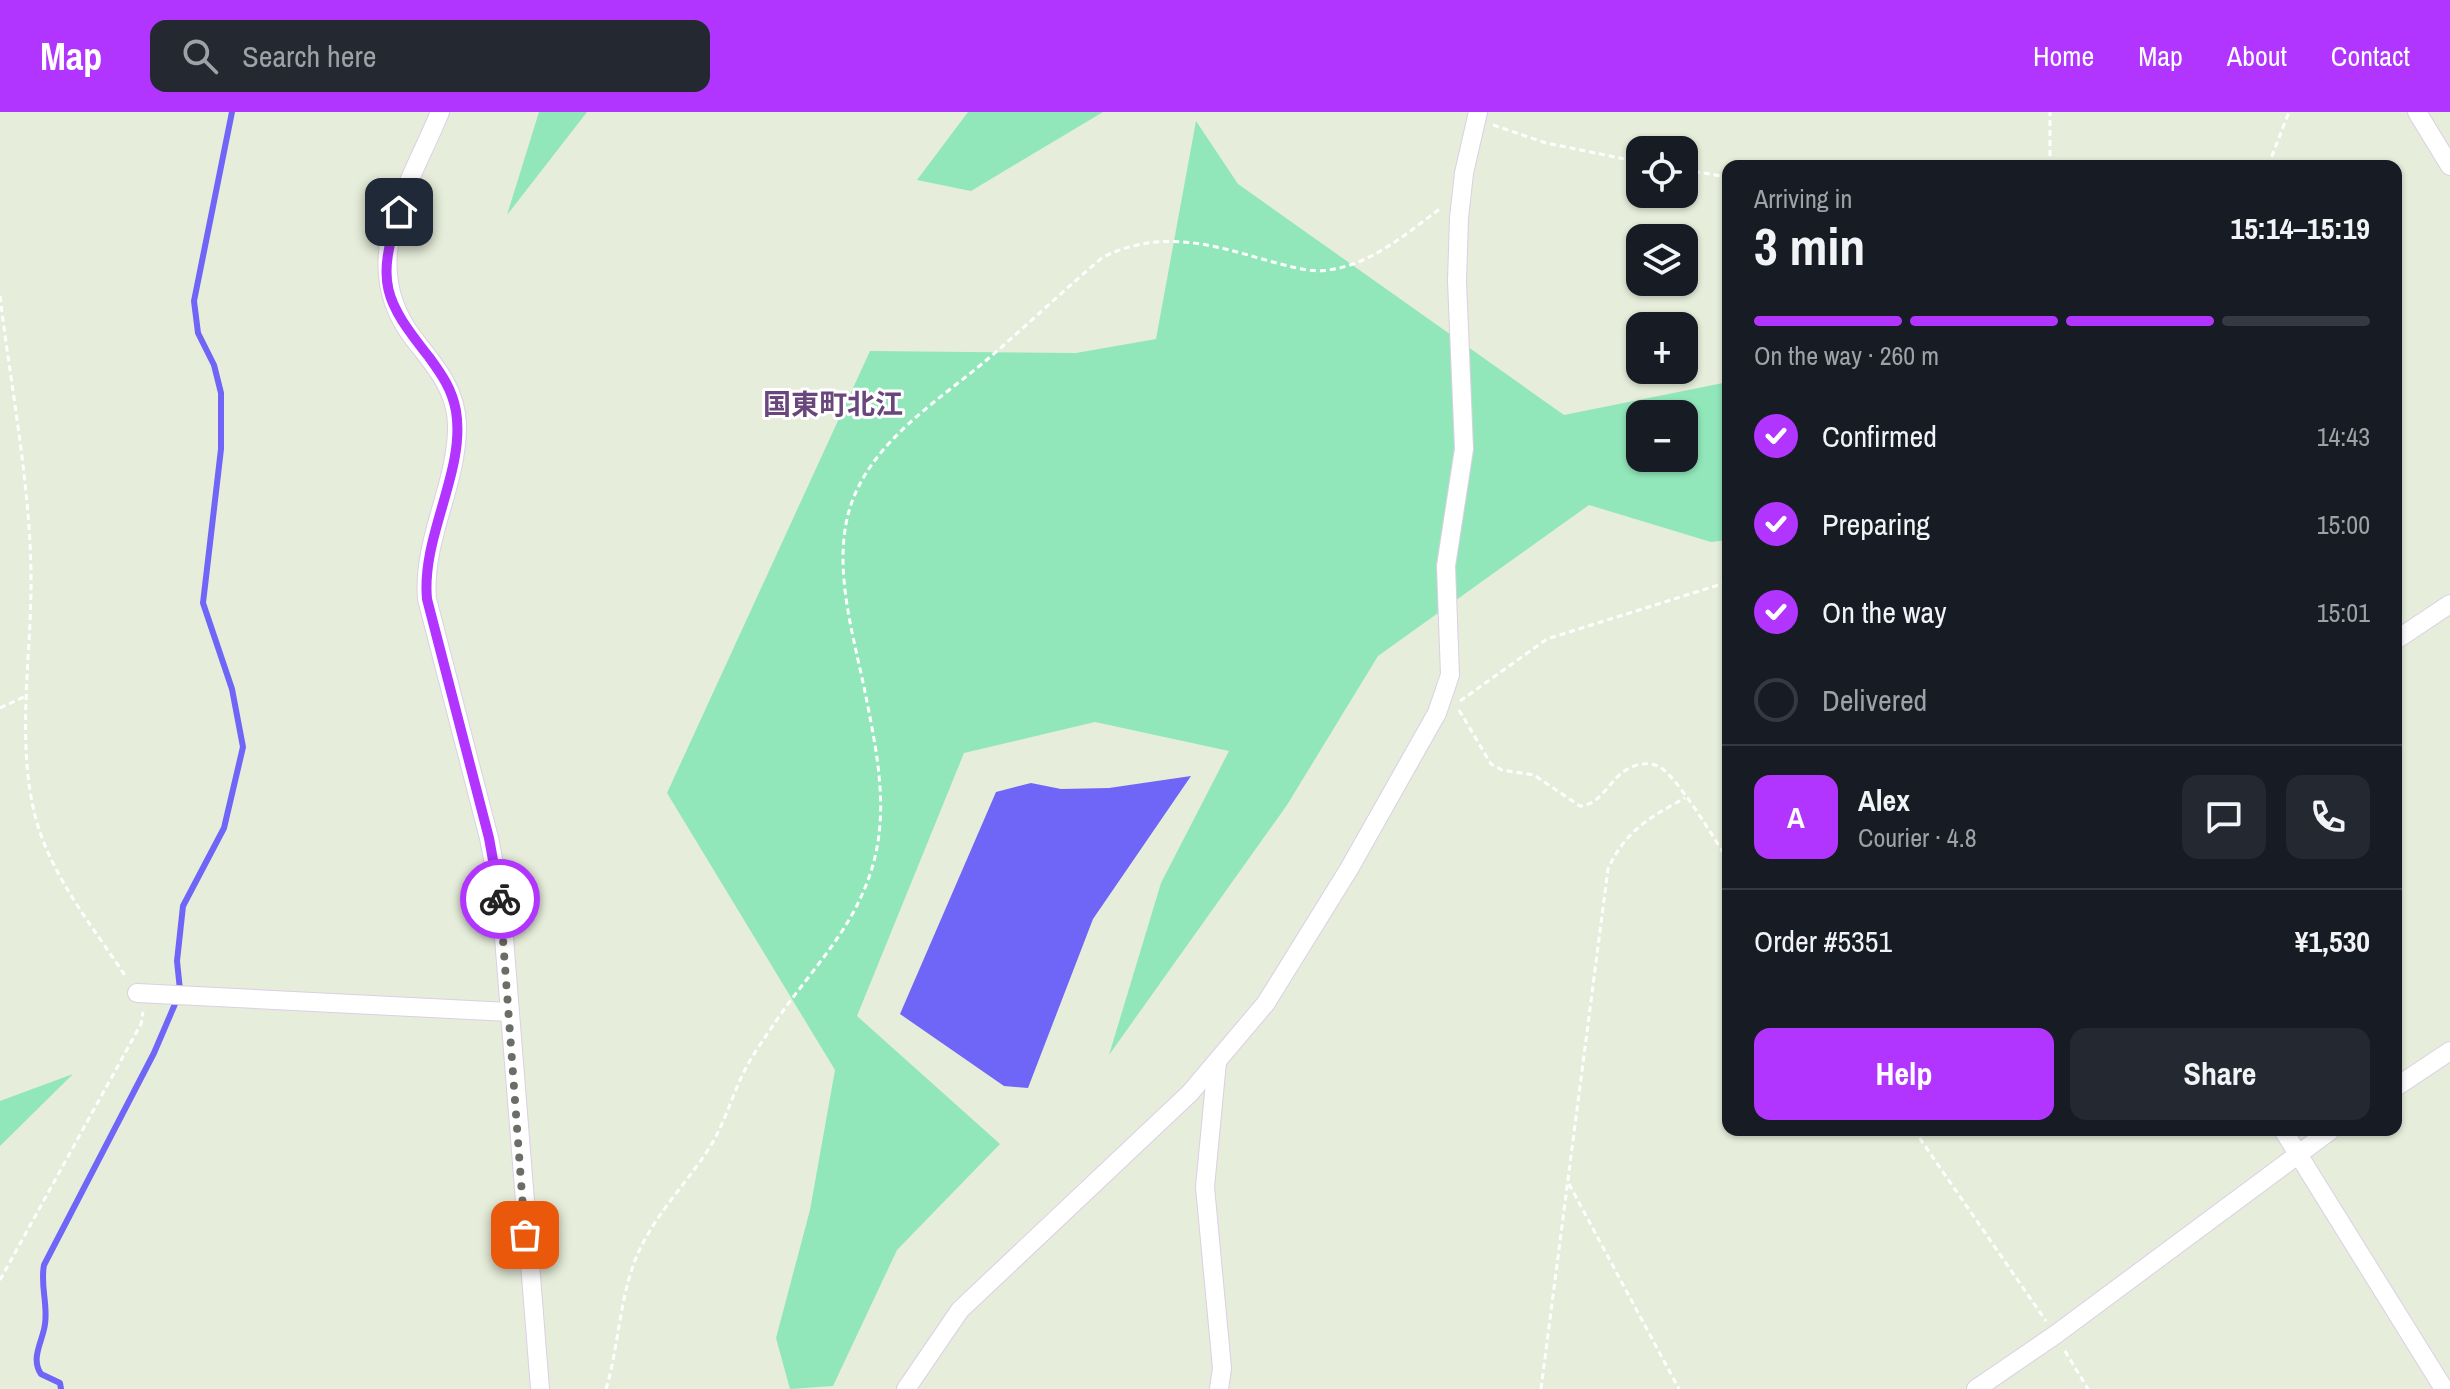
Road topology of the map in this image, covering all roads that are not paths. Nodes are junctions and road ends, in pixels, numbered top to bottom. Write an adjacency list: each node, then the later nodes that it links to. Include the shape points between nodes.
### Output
1 (440, 112): 8 (street, via 399,212 385,273 395,312 445,379 456,414 455,449 426,573 427,599 493,855)
2 (2417, 112): 4 (street)
3 (1477, 116): 10 (street, via 1460,195 1457,281 1464,433 1446,566 1451,697 1287,973)
4 (2450, 166)
5 (2450, 604): 6 (street)
6 (2402, 636)
7 (137, 993): 8 (street)
8 (509, 1012): 15 (street)
9 (2450, 1051): 11 (street)
10 (1217, 1062): 16 (street, via 960,1310); 17 (street, via 1205,1187 1222,1368)
11 (2402, 1083)
12 (2287, 1136): 14 (street)
13 (2322, 1136): 14 (street)
14 (2297, 1153): 18 (street); 19 (street)
15 (540, 1389)
16 (906, 1389)
17 (1219, 1389)
18 (1976, 1389)
19 (2444, 1389)

